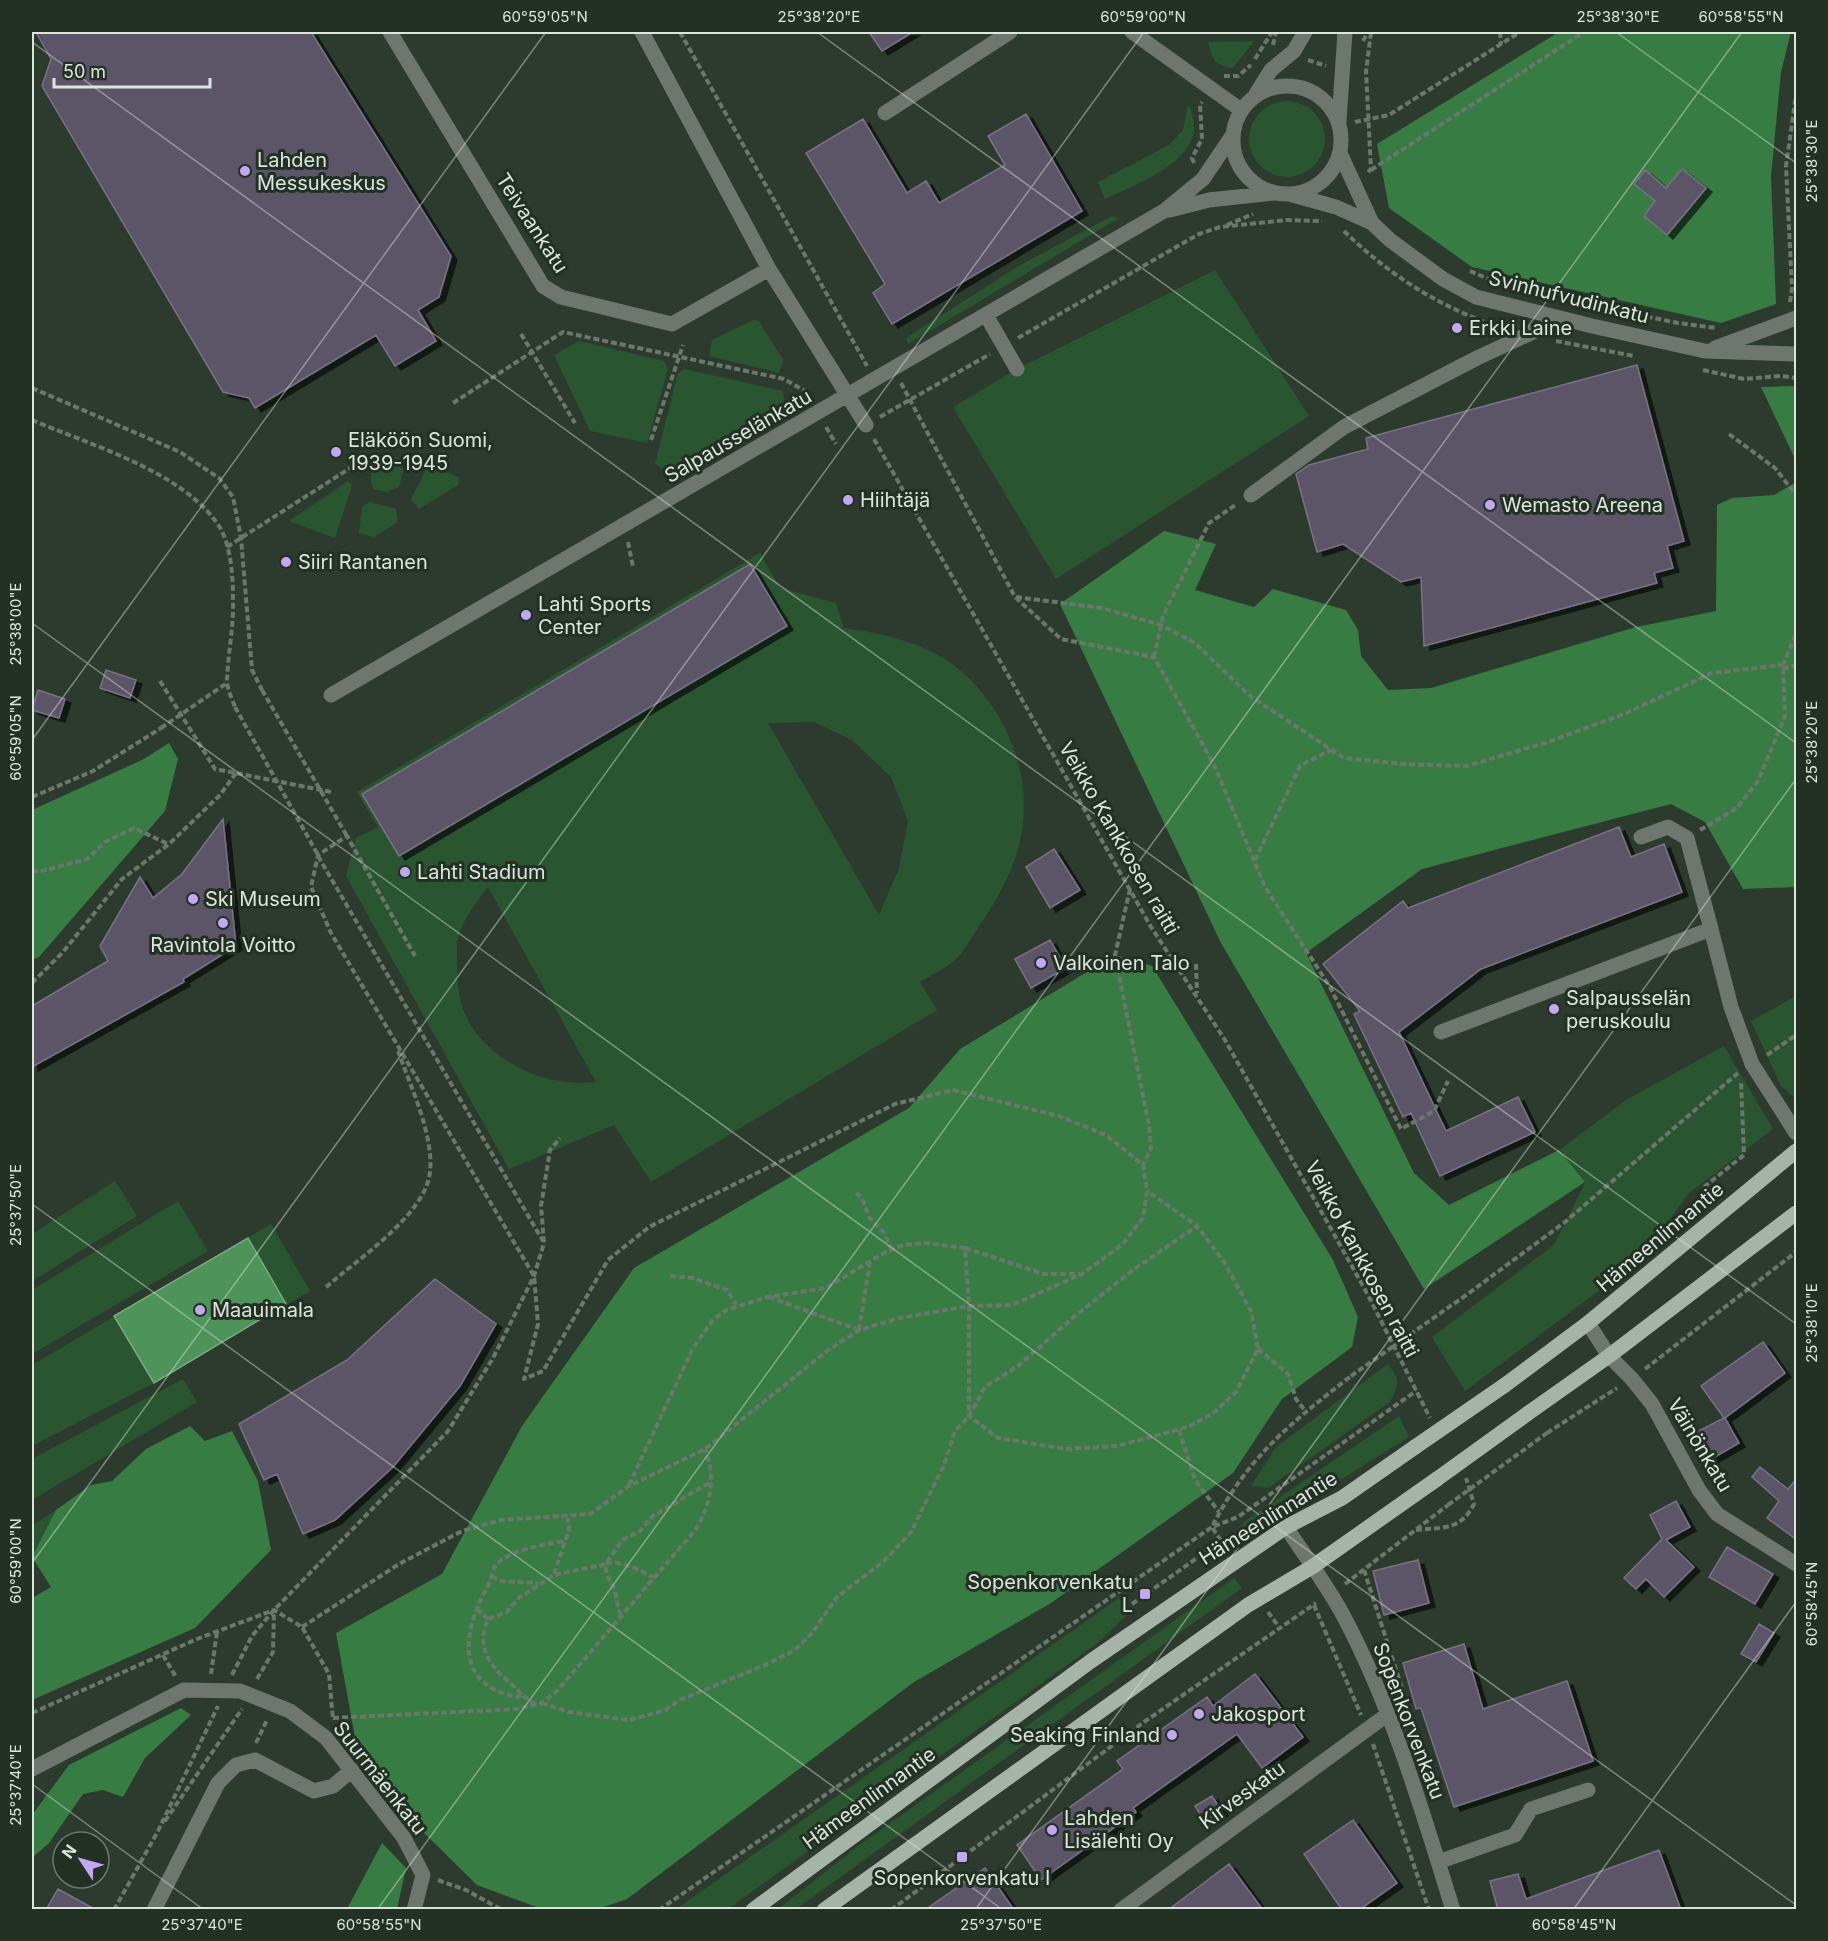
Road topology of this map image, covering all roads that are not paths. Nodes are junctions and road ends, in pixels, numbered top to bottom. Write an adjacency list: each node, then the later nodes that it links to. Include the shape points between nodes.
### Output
1 (390, 32): 16 (street, Teivaankatu, via 543,286 561,297 672,324)
2 (642, 32): 16 (street)
3 (1010, 32): 9 (street)
4 (1132, 32): 8 (street)
5 (1305, 32): 7 (street, via 1294,51 1271,70)
6 (1345, 32): 10 (street, via 1339,94)
7 (1254, 96): 8 (street); 10 (street, via 1282,85 1304,88 1323,99)
8 (1241, 111): 11 (street)
9 (885, 113)
10 (1346, 123): 12 (street)
11 (1232, 136): 13 (street, via 1242,172 1262,188); 14 (street, Salpausselänkatu, via 1203,179)
12 (1340, 153): 13 (street, via 1321,182 1306,191); 15 (street, Svinhufvudinkatu)
13 (1281, 193): 14 (street, Salpausselänkatu, via 1209,200); 15 (street, Svinhufvudinkatu, via 1336,207)
14 (1164, 211): 18 (street, Salpausselänkatu)
15 (1372, 223): 19 (street, Svinhufvudinkatu, via 1443,279 1476,297)
16 (769, 269): 23 (street)
17 (1792, 313): 20 (street)
18 (986, 315): 22 (street); 23 (street, Salpausselänkatu)
19 (1561, 319): 20 (street, Svinhufvudinkatu); 25 (street, via 1344,427)
20 (1705, 351): 21 (street, Svinhufvudinkatu)
21 (1797, 354)
22 (1017, 369)
23 (849, 396): 24 (street); 26 (street, Salpausselänkatu)
24 (866, 425)
25 (1251, 495)
26 (331, 695)
27 (1641, 837): 28 (street, via 1668,827 1687,838)
28 (1711, 929): 29 (street); 30 (street, via 1746,1068)
29 (1441, 1032)
30 (1797, 1133)
31 (1797, 1151): 33 (main road, Hämeenlinnantie)
32 (1797, 1213): 34 (main road)
33 (1588, 1323): 34 (street, Väinönkatu); 35 (main road, Hämeenlinnantie, bridge, via 1342,1498)
34 (1609, 1356): 36 (street, Väinönkatu, via 1652,1404 1699,1490 1717,1514); 37 (main road, bridge)
35 (1286, 1527): 37 (street, Sopenkorvenkatu); 45 (main road, Hämeenlinnantie, via 1091,1661)
36 (1797, 1564)
37 (1312, 1567): 38 (street, Sopenkorvenkatu, via 1342,1614); 46 (main road, via 1259,1598)
38 (1388, 1714): 42 (street, Sopenkorvenkatu); 47 (street, Kirveskatu)
39 (32, 1769): 40 (street, Suurmäenkatu, via 184,1690 240,1691 290,1711 327,1738)
40 (352, 1770): 43 (street, via 333,1786 314,1791 255,1760 236,1765 218,1783); 44 (street, Suurmäenkatu, via 404,1838 423,1875)
41 (1588, 1790): 42 (street, via 1531,1809 1515,1835)
42 (1438, 1862): 48 (street, Sopenkorvenkatu)
43 (154, 1910)
44 (414, 1910)
45 (753, 1910)
46 (824, 1910)
47 (1121, 1910)
48 (1453, 1910)

